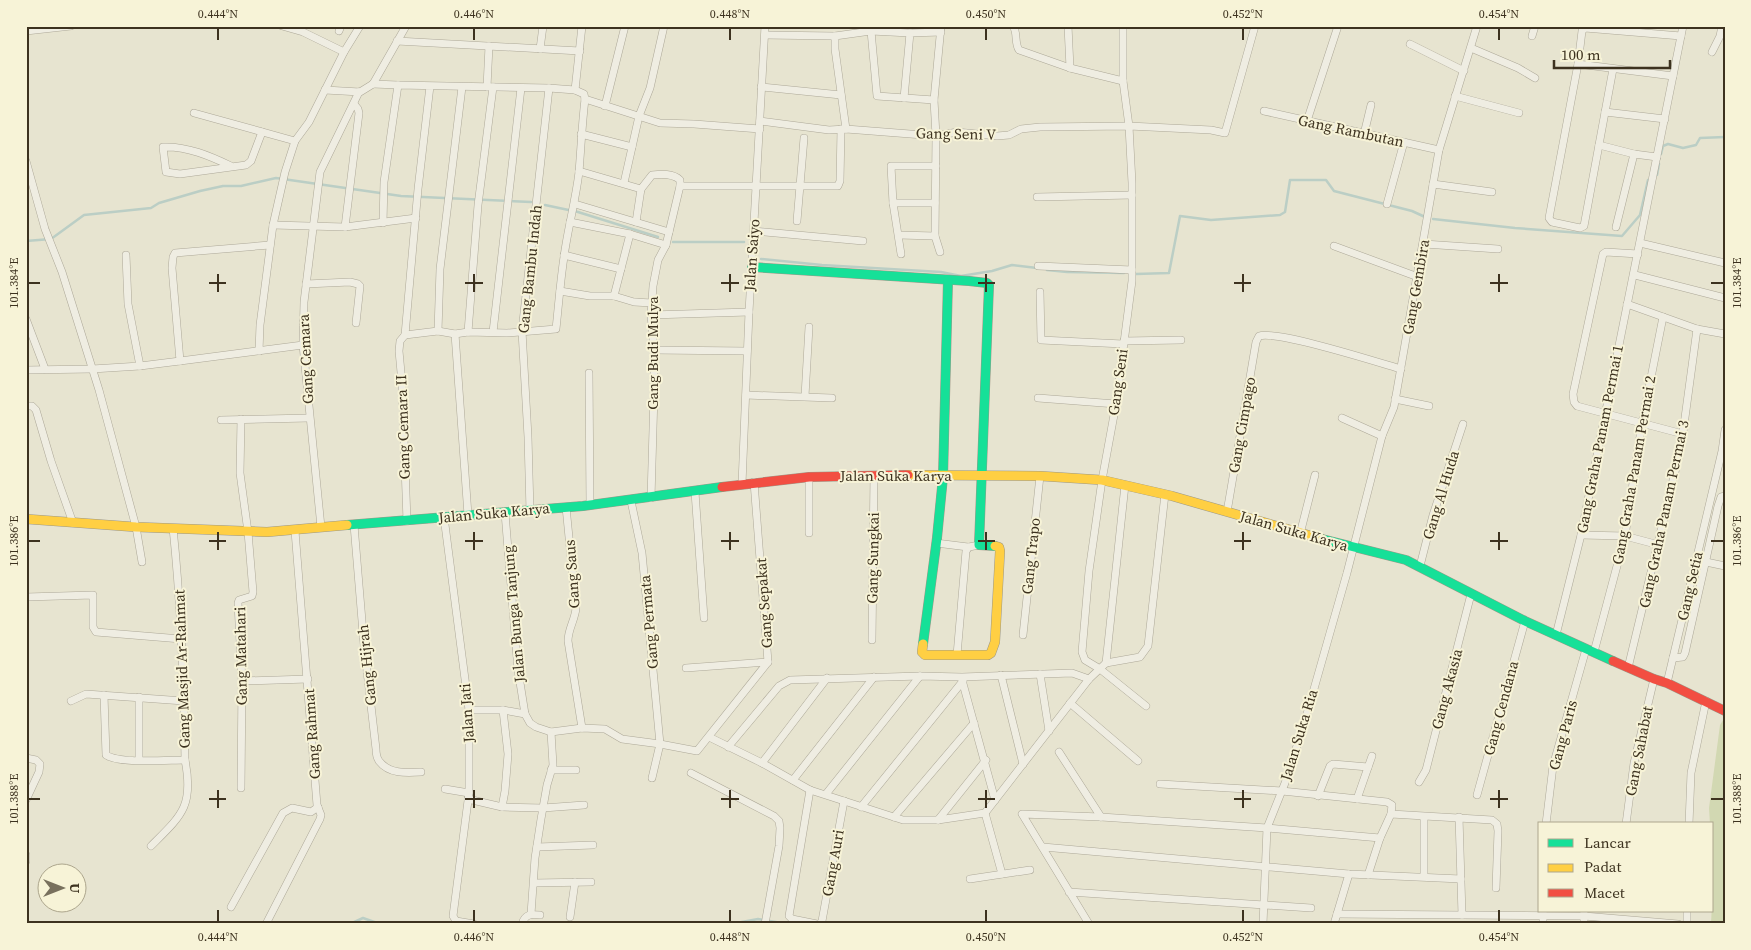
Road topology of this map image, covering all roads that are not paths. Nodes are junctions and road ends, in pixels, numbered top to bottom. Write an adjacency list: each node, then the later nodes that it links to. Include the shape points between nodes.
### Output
1 (66, 26): 2 (street); 23 (street)
2 (71, 26)
3 (282, 26): 21 (street)
4 (360, 26): 36 (street)
5 (406, 26): 30 (street)
6 (543, 26): 34 (street)
7 (582, 26): 35 (street)
8 (620, 26): 38 (street)
9 (625, 26): 38 (street)
10 (664, 26): 69 (street, via 650,88)
11 (765, 26): 26 (street, Jalan Saiyo)
12 (1013, 26): 40 (street, via 1019,50)
13 (1068, 26): 40 (street)
14 (1122, 26): 45 (street, Gang Seni)
15 (1255, 26): 73 (street, Gang Seni V, via 1224,133)
16 (1338, 26): 71 (street)
17 (1477, 26): 33 (street, Gang Gembira)
18 (1683, 26): 29 (street, Gang Graha Panam Permai 1)
19 (1722, 26): 37 (street)
20 (1534, 27): 28 (street)
21 (304, 29): 36 (street)
22 (941, 29): 25 (street); 61 (street)
23 (26, 31)
24 (871, 31): 25 (street); 27 (street); 59 (street, via 877,96)
25 (910, 33): 59 (street)
26 (765, 35): 27 (street); 51 (street, Jalan Saiyo)
27 (835, 36): 57 (street)
28 (1532, 36)
29 (1682, 36): 39 (street, via 1585,28); 43 (street, Gang Graha Panam Permai 1)
30 (397, 41): 32 (street); 46 (street)
31 (1410, 44): 42 (street)
32 (488, 46): 34 (street); 50 (street)
33 (1471, 48): 42 (street, Gang Gembira); 44 (street)
34 (540, 49): 35 (street)
35 (580, 50): 55 (street)
36 (344, 52): 54 (street)
37 (1712, 52)
38 (616, 58): 64 (street)
39 (1578, 64): 41 (street); 82 (street, via 1549,218 1552,222 1584,226)
40 (1070, 68): 45 (street)
41 (1613, 69): 43 (street); 67 (street)
42 (1464, 71): 58 (street, Gang Gembira)
43 (1673, 76): 70 (street, Gang Graha Panam Permai 1)
44 (1535, 78)
45 (1123, 82): 73 (street, Gang Seni)
46 (373, 84): 47 (street); 56 (street)
47 (398, 85): 48 (street); 107 (street, via 384,182)
48 (430, 86): 49 (street); 104 (street, Gang Cemara II)
49 (462, 86): 50 (street); 152 (street, via 440,269)
50 (490, 87): 52 (street); 153 (street)
51 (761, 87): 57 (street); 72 (street, Jalan Saiyo)
52 (521, 88): 53 (street); 154 (street)
53 (549, 88): 55 (street); 151 (street, Gang Bambu Indah)
54 (324, 90): 56 (street); 80 (street, via 309,122)
55 (575, 90): 60 (street, via 584,94)
56 (359, 92): 62 (street, Gang Cemara)
57 (840, 94): 74 (street)
58 (1456, 96): 68 (street); 84 (street, Gang Gembira)
59 (904, 98): 61 (street)
60 (585, 99): 64 (street, Gang Seni V); 76 (street)
61 (934, 100): 78 (street)
62 (354, 104): 109 (street, Gang Cemara, via 320,172); 110 (street, via 359,113)
63 (1371, 105): 77 (street)
64 (605, 106): 69 (street, Gang Seni V)
65 (1264, 111): 71 (street, Gang Rambutan)
66 (194, 112): 75 (street)
67 (1605, 112): 70 (street); 82 (street)
68 (1519, 113)
69 (639, 116): 72 (street, Gang Seni V, via 660,123); 83 (street)
70 (1665, 119): 86 (street, Gang Graha Panam Permai 1)
71 (1307, 121): 77 (street, Gang Rambutan)
72 (760, 125): 74 (street, Gang Seni V); 94 (street, Jalan Saiyo)
73 (1129, 126): 78 (street, Gang Seni V, via 1040,127 1006,135 957,132); 98 (street, Gang Seni)
74 (844, 129): 78 (street, Gang Seni V); 95 (street, via 838,186)
75 (262, 132): 80 (street); 88 (street, via 250,162)
76 (581, 134): 83 (street); 90 (street)
77 (1364, 134): 81 (street, Gang Rambutan)
78 (936, 136): 89 (street)
79 (804, 138): 95 (street)
80 (295, 141): 108 (street)
81 (1404, 142): 84 (street, Gang Rambutan); 102 (street)
82 (1599, 145): 85 (street)
83 (632, 147): 91 (street)
84 (1439, 150): 92 (street, Gang Gembira)
85 (1634, 154): 86 (street); 111 (street)
86 (1657, 157): 118 (street, Gang Graha Panam Permai 1)
87 (26, 161): 167 (street)
88 (231, 166): 88 (street, via 178,146 163,147 166,172 180,174)
89 (936, 166): 100 (street, via 891,166); 101 (street)
90 (579, 171): 91 (street); 103 (street)
91 (624, 183): 96 (street)
92 (1433, 184): 97 (street); 119 (street, Gang Gembira)
93 (680, 186): 94 (street); 96 (street, via 676,176 662,174 652,175); 113 (street, Gang Budi Mulya)
94 (757, 186): 95 (street); 112 (street, Jalan Saiyo)
95 (799, 186): 105 (street)
96 (641, 189): 106 (street)
97 (1492, 192)
98 (1132, 195): 99 (street); 133 (street, Gang Seni)
99 (1037, 198)
100 (893, 203): 101 (street); 115 (street)
101 (935, 203): 116 (street)
102 (1387, 204)
103 (572, 213): 106 (street); 114 (street); 128 (street)
104 (416, 218): 107 (street); 157 (street, Gang Cemara II)
105 (798, 221)
106 (636, 222): 113 (street)
107 (383, 223): 110 (street)
108 (272, 225): 109 (street); 120 (street)
109 (314, 225): 110 (street); 137 (street, Gang Cemara)
110 (345, 227)
111 (1616, 227)
112 (754, 231): 117 (street); 131 (street, Jalan Saiyo)
113 (669, 232): 121 (street, Gang Budi Mulya)
114 (630, 234): 121 (street); 132 (street)
115 (899, 235): 116 (street); 125 (street)
116 (936, 236): 124 (street)
117 (864, 241)
118 (1640, 243): 126 (street, Gang Graha Panam Permai 1); 129 (street)
119 (1424, 244): 123 (street); 135 (street, Gang Gembira)
120 (270, 245): 162 (street); 164 (street, via 175,253 172,268)
121 (666, 245): 142 (street, Gang Budi Mulya, via 658,260)
122 (1334, 246): 135 (street)
123 (1498, 249)
124 (940, 252)
125 (901, 254)
126 (1638, 254): 134 (street, Gang Graha Panam Permai 1); 179 (street, via 1603,254 1575,384 1574,402 1577,406)
127 (126, 255): 165 (street, via 128,304)
128 (564, 255): 132 (street); 138 (street)
129 (1725, 263)
130 (1038, 266): 133 (street)
131 (752, 267): 136 (main road); 144 (street, Jalan Saiyo)
132 (621, 269): 140 (street)
133 (1132, 270): 159 (street, Gang Seni)
134 (1635, 275): 141 (street); 143 (street, Gang Graha Panam Permai 1)
135 (1418, 277): 168 (street, Gang Gembira)
136 (948, 280): 194 (main road); 195 (main road, via 986,283 989,286)
137 (306, 284): 148 (street, via 358,284); 160 (street, Gang Cemara)
138 (560, 291): 140 (street); 151 (street, via 556,329)
139 (1040, 292): 159 (street, via 1040,340)
140 (614, 296): 142 (street)
141 (1725, 298)
142 (652, 303): 145 (street, Gang Budi Mulya)
143 (1627, 304): 146 (street); 179 (street, Gang Graha Panam Permai 1)
144 (749, 312): 145 (street); 163 (street, Jalan Saiyo)
145 (651, 315): 161 (street, Gang Budi Mulya)
146 (1663, 317): 150 (street); 184 (street, Gang Graha Panam Permai 2)
147 (26, 319): 166 (street)
148 (356, 323)
149 (809, 327): 172 (street)
150 (1697, 329): 156 (street); 187 (street, Gang Graha Panam Permai 3)
151 (522, 331): 154 (street); 207 (street, Gang Bambu Indah)
152 (438, 332): 155 (street); 157 (street)
153 (468, 332): 154 (street); 155 (street)
154 (493, 332)
155 (455, 334): 210 (street)
156 (1725, 334)
157 (405, 335): 213 (street, Gang Cemara II, via 400,341 400,351)
158 (1181, 340): 159 (street)
159 (1124, 342): 176 (street, Gang Seni)
160 (303, 345): 162 (street); 180 (street, Gang Cemara)
161 (654, 350): 163 (street); 203 (street, Gang Budi Mulya)
162 (259, 351): 164 (street)
163 (747, 351): 171 (street, Jalan Saiyo)
164 (180, 361): 165 (street)
165 (140, 366): 167 (street)
166 (45, 369): 167 (street); 169 (street)
167 (92, 369): 216 (street)
168 (1401, 369): 175 (street, Gang Gembira); 208 (street, Gang Cimpago, via 1273,335 1258,338)
169 (26, 370)
170 (589, 373): 205 (street)
171 (746, 395): 172 (street); 198 (street, Jalan Saiyo)
172 (805, 396): 173 (street)
173 (832, 398)
174 (1038, 398): 176 (street)
175 (1395, 400): 178 (street); 189 (street, Gang Gembira)
176 (1116, 404): 196 (street, Gang Seni)
177 (26, 406): 214 (street, via 36,410)
178 (1430, 406)
179 (1606, 414): 184 (street); 223 (street, Gang Graha Panam Permai 1)
180 (309, 418): 182 (street); 217 (street, Gang Cemara)
181 (1342, 418): 189 (street)
182 (241, 419): 183 (street); 220 (street, via 240,473)
183 (221, 420)
184 (1642, 423): 187 (street); 224 (street, Gang Graha Panam Permai 2)
185 (1463, 424): 232 (street, Gang Al Huda)
186 (1725, 430): 188 (street, Gang Setia)
187 (1683, 434): 227 (street, Gang Graha Panam Permai 3)
188 (1724, 434): 244 (street, Gang Setia)
189 (1382, 436): 229 (street, Gang Gembira)
190 (874, 475): 193 (main road, Jalan Suka Karya); 194 (main road, Jalan Suka Karya); 241 (street, Gang Sungkai)
191 (1315, 475): 222 (street)
192 (1040, 476): 195 (main road, Jalan Suka Karya); 196 (main road, Jalan Suka Karya); 239 (street, Gang Trapo)
193 (809, 477): 197 (main road, Jalan Suka Karya); 221 (street)
194 (943, 477): 195 (main road, Jalan Suka Karya); 225 (main road)
195 (981, 477): 226 (main road)
196 (1102, 480): 199 (main road, Jalan Suka Karya); 249 (street, Gang Seni, via 1082,652 1085,660)
197 (754, 482): 198 (main road, Jalan Suka Karya); 245 (street, Gang Sepakat)
198 (742, 484): 200 (main road, Jalan Suka Karya)
199 (1125, 485): 201 (main road, Jalan Suka Karya); 246 (street)
200 (695, 492): 203 (main road, Jalan Suka Karya); 236 (street)
201 (1165, 494): 208 (main road, Jalan Suka Karya); 246 (street, via 1148,646 1140,657)
202 (1725, 496): 231 (street, via 1718,506)
203 (651, 498): 204 (main road, Jalan Suka Karya)
204 (631, 501): 205 (main road, Jalan Suka Karya); 277 (street, Gang Permata, via 642,553)
205 (590, 506): 206 (main road, Jalan Suka Karya)
206 (566, 507): 207 (main road, Jalan Suka Karya); 273 (street, Gang Saus, via 576,608 568,641)
207 (530, 511): 209 (main road, Jalan Suka Karya)
208 (1227, 512): 222 (main road, Jalan Suka Karya)
209 (506, 513): 210 (main road, Jalan Suka Karya); 271 (street, Jalan Bunga Tanjung)
210 (468, 515): 211 (main road, Jalan Suka Karya)
211 (444, 517): 213 (main road, Jalan Suka Karya); 268 (street, Jalan Jati)
212 (26, 519): 214 (main road, Jalan Suka Karya)
213 (407, 521): 215 (main road, Jalan Suka Karya)
214 (73, 523): 216 (main road, Jalan Suka Karya)
215 (354, 525): 217 (main road, Jalan Suka Karya); 291 (street, Gang Hijrah, via 376,749 379,760 391,769 402,774)
216 (136, 527): 218 (main road, Jalan Suka Karya); 230 (street)
217 (321, 527): 219 (main road, Jalan Suka Karya)
218 (173, 528): 220 (main road, Jalan Suka Karya); 240 (street, Gang Masjid Ar-Rahmat)
219 (295, 531): 220 (main road, Jalan Suka Karya); 255 (street, Gang Rahmat)
220 (248, 532): 259 (street, Gang Matahari, via 253,592 252,596 238,602)
221 (809, 533)
222 (1300, 534): 229 (main road, Jalan Suka Karya)
223 (1581, 535): 224 (street); 238 (street, Gang Graha Panam Permai 1)
224 (1625, 536): 227 (street); 242 (street, Gang Graha Panam Permai 2)
225 (936, 543): 228 (street); 243 (main road, via 922,654)
226 (979, 544): 228 (street); 243 (main road, via 997,546 1000,550 995,642 990,654)
227 (1658, 545): 248 (street, Gang Graha Panam Permai 3)
228 (968, 547): 243 (street)
229 (1353, 548): 232 (main road, Jalan Suka Karya); 300 (street, Jalan Suka Ria)
230 (142, 562)
231 (1706, 562): 233 (street); 244 (street, via 1686,653 1683,657)
232 (1420, 566): 234 (main road, Jalan Suka Karya)
233 (1725, 566)
234 (1472, 594): 237 (main road, Jalan Suka Karya); 295 (street, Gang Akasia, via 1426,770)
235 (26, 597): 240 (street, via 93,595 93,627 96,632)
236 (704, 618)
237 (1525, 621): 238 (main road, Jalan Suka Karya); 302 (street, Gang Cendana)
238 (1556, 635): 242 (main road, Jalan Suka Karya)
239 (1023, 636)
240 (181, 639): 264 (street, Gang Masjid Ar-Rahmat)
241 (872, 640)
242 (1590, 650): 248 (main road, Jalan Suka Karya); 321 (street, Gang Paris, via 1553,766)
243 (957, 655)
244 (1673, 658): 260 (street, Gang Setia)
245 (768, 662): 247 (street); 276 (street, Gang Sepakat)
246 (1106, 663): 249 (street)
247 (686, 668)
248 (1628, 668): 258 (main road, Jalan Suka Karya)
249 (1100, 669): 257 (street); 267 (street, Gang Seni)
250 (1040, 674): 251 (street); 257 (street, via 1072,673); 274 (street)
251 (1001, 675): 256 (street); 287 (street)
252 (920, 676): 253 (street); 256 (street); 301 (street)
253 (874, 677): 254 (street); 294 (street)
254 (827, 678): 278 (street, via 790,680 781,684); 286 (street)
255 (308, 679): 259 (street); 312 (street, Gang Rahmat)
256 (962, 679): 272 (street); 311 (street)
257 (1089, 679): 266 (street)
258 (1654, 679): 260 (main road, Jalan Suka Karya); 322 (street, Gang Sahabat, via 1634,763)
259 (242, 681): 297 (street, Gang Matahari)
260 (1667, 683): 265 (main road, Jalan Suka Karya)
261 (104, 695): 262 (street); 263 (street, via 86,694); 282 (street, Gang Masjid Ar-Rahmat, via 106,755)
262 (139, 697): 264 (street); 282 (street)
263 (71, 701)
264 (184, 701): 283 (street, Gang Masjid Ar-Rahmat)
265 (1706, 701): 270 (main road, Jalan Suka Karya); 323 (street, via 1692,773)
266 (1070, 703): 274 (street); 285 (street)
267 (1146, 706)
268 (469, 710): 269 (street); 303 (street, Jalan Jati)
269 (503, 710): 271 (street); 310 (street, via 508,754)
270 (1725, 711)
271 (524, 714): 275 (street, via 533,725)
272 (974, 724): 284 (street); 316 (street)
273 (582, 728): 275 (street); 277 (street, via 605,729 622,740)
274 (1049, 731): 287 (street)
275 (551, 732): 289 (street)
276 (709, 737): 277 (street, Gang Sepakat, via 697,751); 278 (street)
277 (660, 744): 293 (street, Gang Permata)
278 (728, 747): 286 (street)
279 (1059, 752): 317 (street)
280 (1372, 756): 288 (street)
281 (26, 758): 306 (street, via 40,764)
282 (139, 760): 283 (street, Gang Masjid Ar-Rahmat)
283 (185, 760): 327 (street, via 189,782 184,810)
284 (986, 760): 307 (street); 320 (street)
285 (1138, 761)
286 (762, 763): 294 (street)
287 (1023, 764): 307 (street)
288 (1368, 767): 304 (street, via 1333,764); 305 (street)
289 (552, 770): 290 (street); 313 (street)
290 (576, 770)
291 (420, 772)
292 (691, 773): 361 (street, via 779,821 779,846)
293 (652, 778)
294 (793, 780): 299 (street)
295 (1418, 782)
296 (1160, 784): 300 (street)
297 (241, 788)
298 (445, 789): 303 (street)
299 (810, 790): 301 (street); 362 (street, via 789,916)
300 (1282, 791): 304 (street); 324 (street, Jalan Suka Ria)
301 (826, 794): 308 (street)
302 (1477, 795)
303 (469, 796): 310 (street); 359 (street, Jalan Jati, via 453,916 456,921)
304 (1318, 796): 305 (street)
305 (1357, 799): 315 (street, via 1389,802)
306 (26, 800)
307 (996, 800): 314 (street)
308 (844, 801): 311 (street); 362 (street, Gang Auri, via 822,922)
309 (584, 805): 313 (street)
310 (502, 807): 313 (street)
311 (861, 807): 316 (street)
312 (318, 808): 346 (street, via 311,812 292,808 283,813); 358 (street, Gang Rahmat, via 320,820)
313 (543, 808): 328 (street)
314 (985, 813): 320 (street); 334 (street)
315 (1391, 814): 318 (street); 325 (street)
316 (894, 817): 320 (street)
317 (1100, 817): 324 (street); 329 (street, via 1022,814)
318 (1424, 817): 319 (street); 337 (street)
319 (1459, 817): 339 (street); 343 (street, via 1492,820 1497,824)
320 (938, 820)
321 (1546, 822)
322 (1626, 822)
323 (1689, 822)
324 (1267, 828): 325 (street); 332 (street, Jalan Suka Ria)
325 (1380, 838): 336 (street)
326 (593, 845): 328 (street)
327 (151, 846)
328 (537, 846): 342 (street)
329 (1044, 847): 332 (street); 344 (street)
330 (26, 856): 331 (street)
331 (26, 861)
332 (1266, 867): 335 (street); 345 (street, Jalan Suka Ria)
333 (1030, 870): 334 (street)
334 (1002, 874): 338 (street)
335 (1349, 874): 336 (street); 349 (street)
336 (1368, 875): 337 (street)
337 (1424, 876): 339 (street)
338 (970, 878)
339 (1462, 879): 351 (street)
340 (575, 882): 341 (street); 342 (street); 353 (street)
341 (591, 882)
342 (534, 883): 348 (street)
343 (1496, 888)
344 (1069, 892): 345 (street); 363 (street)
345 (1263, 905): 347 (street); 364 (street, Jalan Suka Ria)
346 (231, 907)
347 (1311, 908)
348 (531, 914): 350 (street); 360 (street)
349 (1337, 914): 351 (street); 365 (street)
350 (540, 915)
351 (1462, 915): 352 (street)
352 (1504, 915): 354 (street); 366 (street)
353 (570, 917)
354 (1543, 917): 355 (street)
355 (1584, 917): 356 (street)
356 (1614, 921): 357 (street)
357 (1649, 922): 367 (street)
358 (266, 924)
359 (474, 924)
360 (522, 924)
361 (765, 924)
362 (815, 924)
363 (1089, 924)
364 (1263, 924)
365 (1334, 924)
366 (1504, 924)
367 (1678, 924)

